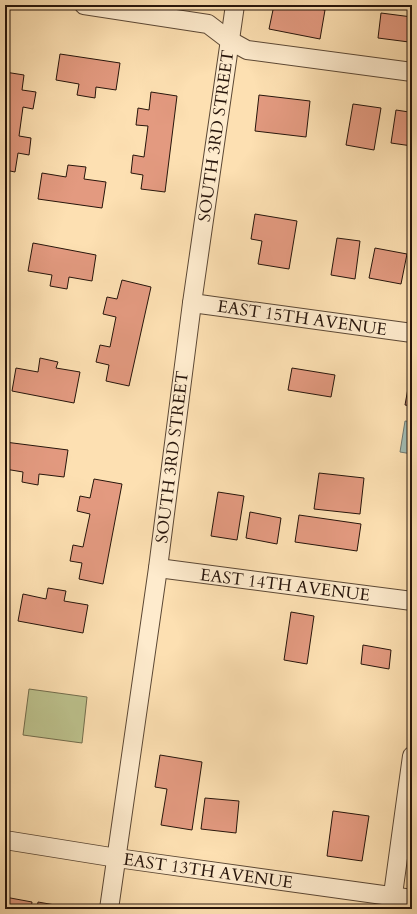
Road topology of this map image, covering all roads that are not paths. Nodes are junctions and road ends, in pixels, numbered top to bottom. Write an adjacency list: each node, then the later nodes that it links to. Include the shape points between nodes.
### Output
1 (84, 5): 3 (street, via 208,24)
2 (234, 5): 3 (street, SOUTH 3RD STREET)
3 (229, 40): 4 (street, via 247,50); 5 (street, SOUTH 3RD STREET)
4 (412, 72)
5 (192, 303): 6 (street, EAST 15TH AVENUE); 7 (street, SOUTH 3RD STREET)
6 (412, 333)
7 (158, 568): 8 (street, EAST 14TH AVENUE); 11 (street, SOUTH 3RD STREET)
8 (412, 601)
9 (412, 756): 13 (street)
10 (5, 840): 11 (street, EAST 13TH AVENUE)
11 (116, 858): 13 (street, EAST 13TH AVENUE); 14 (street, SOUTH 3RD STREET)
12 (412, 899): 13 (street, EAST 13TH AVENUE)
13 (392, 903)
14 (109, 909)

